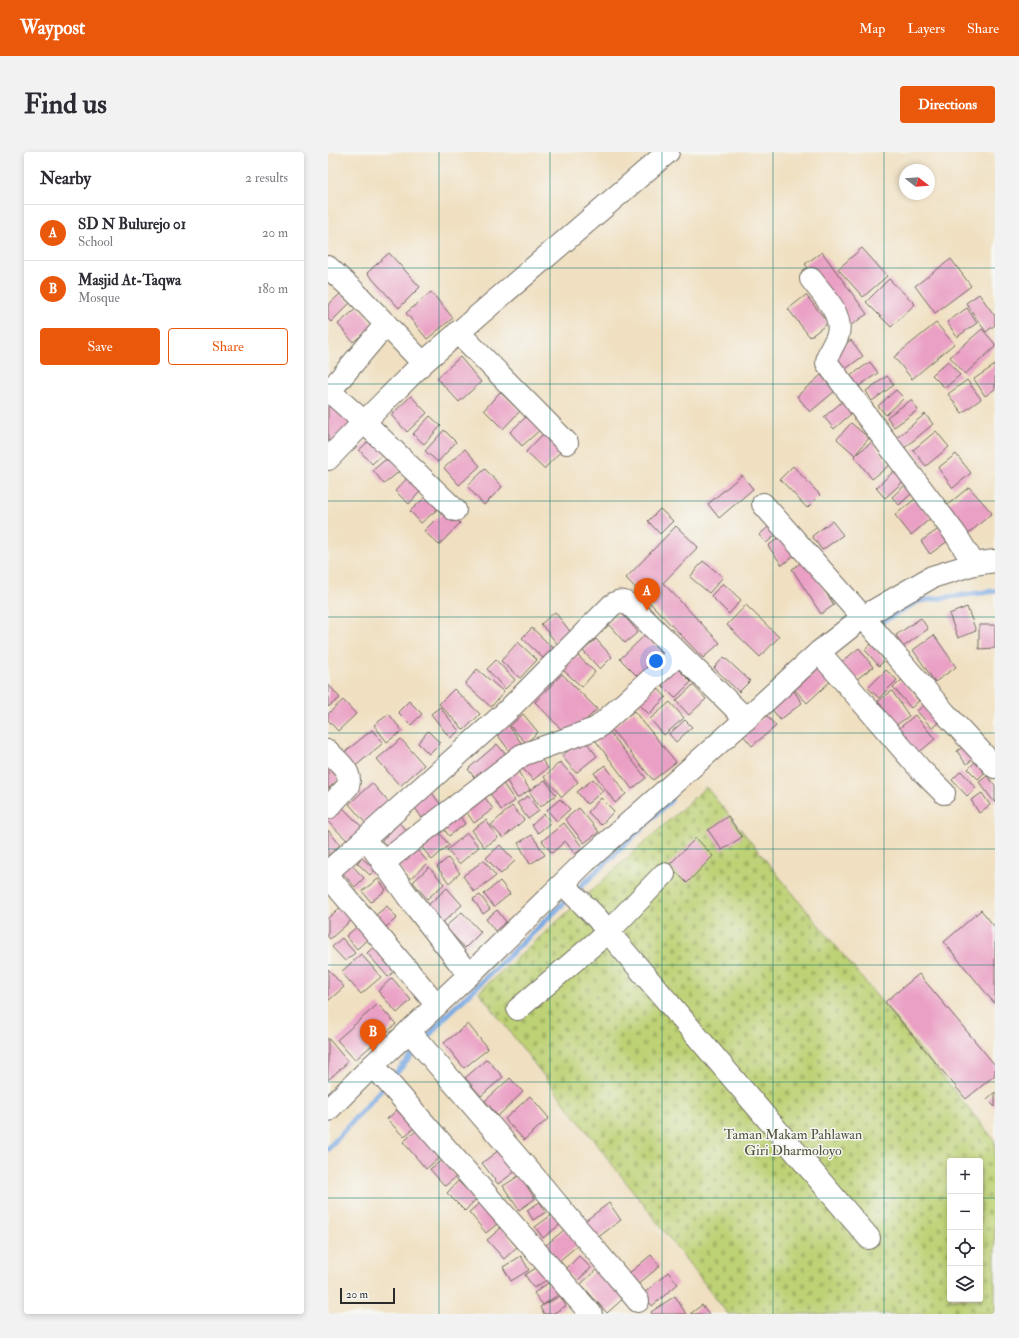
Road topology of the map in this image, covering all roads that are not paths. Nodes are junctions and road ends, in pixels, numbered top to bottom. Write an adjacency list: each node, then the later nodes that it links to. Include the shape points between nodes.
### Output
1 (668, 152): 5 (street)
2 (328, 267): 4 (street)
3 (810, 279): 14 (street, via 835,312 838,323 838,333 828,352 827,363 956,535)
4 (386, 324): 6 (street); 7 (street)
5 (458, 332): 6 (street); 9 (street)
6 (423, 363): 8 (street)
7 (328, 391): 8 (street)
8 (364, 422): 10 (street); 12 (street)
9 (567, 442)
10 (328, 460)
11 (763, 504): 15 (street)
12 (455, 510)
13 (995, 561): 14 (street)
14 (974, 564): 15 (street, via 932,577)
15 (871, 628): 17 (street); 20 (street)
16 (680, 654): 18 (street); 23 (street, via 631,606 618,601 507,711); 24 (street, via 597,728 522,755)
17 (822, 655): 18 (street); 21 (street, via 920,769)
18 (746, 719): 27 (street, via 586,860)
19 (328, 751): 22 (street, via 348,772 349,782)
20 (995, 767)
21 (944, 793)
22 (328, 808)
23 (366, 838): 24 (street); 26 (street, via 330,870)
24 (383, 863): 29 (street)
25 (664, 874): 28 (street)
26 (328, 875): 30 (street)
27 (568, 889): 28 (street); 29 (street)
28 (602, 925): 31 (street); 35 (street)
29 (469, 975): 30 (street)
30 (437, 1005): 32 (street)
31 (518, 1009)
32 (415, 1039): 33 (street); 36 (street)
33 (383, 1076): 34 (street); 37 (street)
34 (328, 1110)
35 (868, 1238)
36 (638, 1301)
37 (591, 1314)

